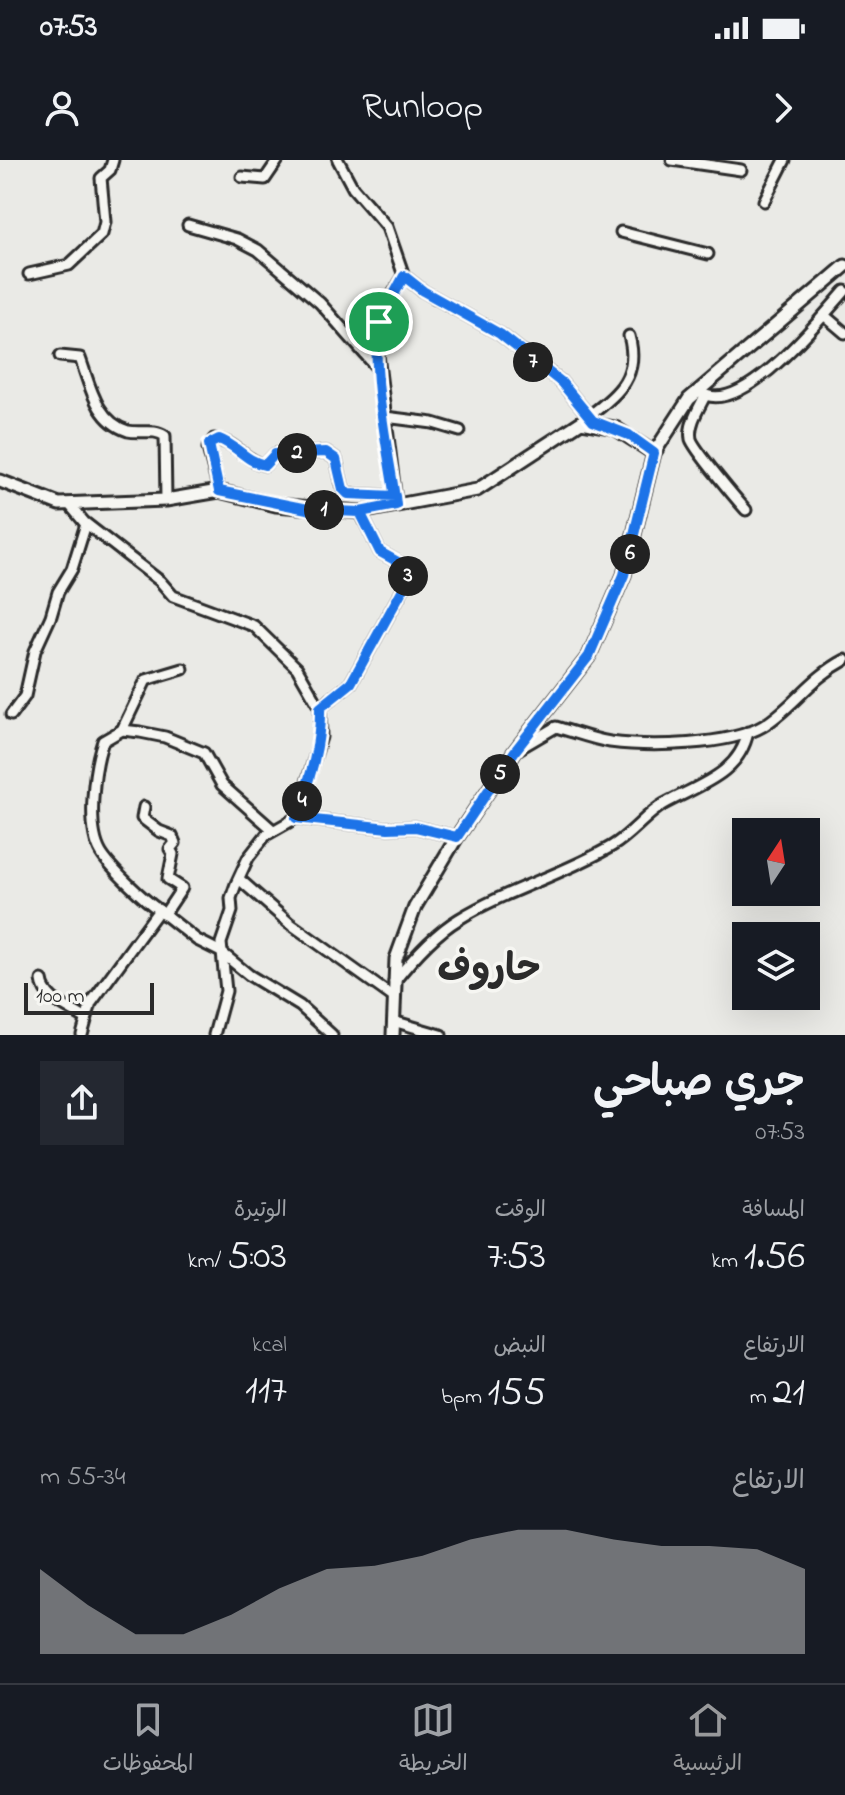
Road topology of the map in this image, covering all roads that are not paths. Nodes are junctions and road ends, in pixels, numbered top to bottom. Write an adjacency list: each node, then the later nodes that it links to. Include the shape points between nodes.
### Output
1 (113, 160): 13 (street, via 101,178 102,234 69,265)
2 (278, 160): 7 (street, via 265,179)
3 (338, 160): 14 (street, via 353,188 387,227)
4 (672, 160): 6 (street)
5 (785, 160): 8 (street)
6 (741, 170)
7 (242, 177)
8 (764, 201)
9 (188, 225): 20 (street, via 258,250 320,303)
10 (621, 232): 11 (street)
11 (708, 254)
12 (845, 266): 21 (street)
13 (29, 274)
14 (404, 276): 20 (street, via 379,322); 23 (street, via 500,334 561,382)
15 (845, 291): 16 (street)
16 (825, 316): 17 (street); 21 (street, via 744,388 731,396)
17 (845, 333)
18 (629, 336): 23 (street, via 629,377)
19 (60, 356): 28 (street, via 80,358 93,399 118,425 165,436)
20 (378, 369): 22 (street)
21 (702, 393): 25 (street, via 669,424); 31 (street, via 691,439)
22 (385, 417): 24 (street); 29 (street)
23 (592, 418): 25 (street); 29 (street, via 477,490)
24 (460, 431)
25 (654, 453): 40 (street, via 636,533 607,619 589,656)
26 (0, 481): 30 (street, via 49,502)
27 (219, 491): 28 (street); 29 (street, via 208,448 214,439 265,465 275,454 326,452 336,459 348,494); 32 (street, via 276,505)
28 (166, 500): 30 (street)
29 (395, 501): 32 (street)
30 (69, 504): 33 (street)
31 (746, 510)
32 (360, 512): 36 (street, via 380,552 407,567 409,578 351,683)
33 (86, 524): 36 (street, via 177,599 244,621 263,633 288,655); 37 (street, via 35,651 25,696)
34 (845, 660): 39 (street, via 814,679 765,725)
35 (183, 669): 38 (street, via 146,680)
36 (320, 708): 42 (street, via 319,747)
37 (11, 715)
38 (122, 730): 43 (street, via 165,737 204,753 222,785); 46 (street, via 103,741 91,794 100,851)
39 (748, 732): 40 (street, via 701,741 633,743 556,727); 49 (street, via 737,759 724,773 663,805 614,845 460,919 435,937)
40 (515, 751): 44 (street)
41 (144, 807): 46 (street, via 142,818 175,843 168,879 182,888)
42 (296, 818): 43 (street); 44 (street, via 415,827)
43 (273, 830): 45 (street, via 248,858)
44 (457, 837): 49 (street, via 415,907)
45 (239, 879): 47 (street); 50 (street, via 288,922)
46 (161, 912): 47 (street); 51 (street, via 120,960)
47 (221, 952): 54 (street, via 226,991); 55 (street, via 300,1006)
48 (42, 980): 51 (street, via 52,998)
49 (393, 982): 50 (street)
50 (393, 997): 52 (street)
51 (85, 1018): 53 (street)
52 (393, 1021): 56 (street); 57 (street)
53 (82, 1035)
54 (214, 1035)
55 (332, 1035)
56 (393, 1035)
57 (441, 1035)

